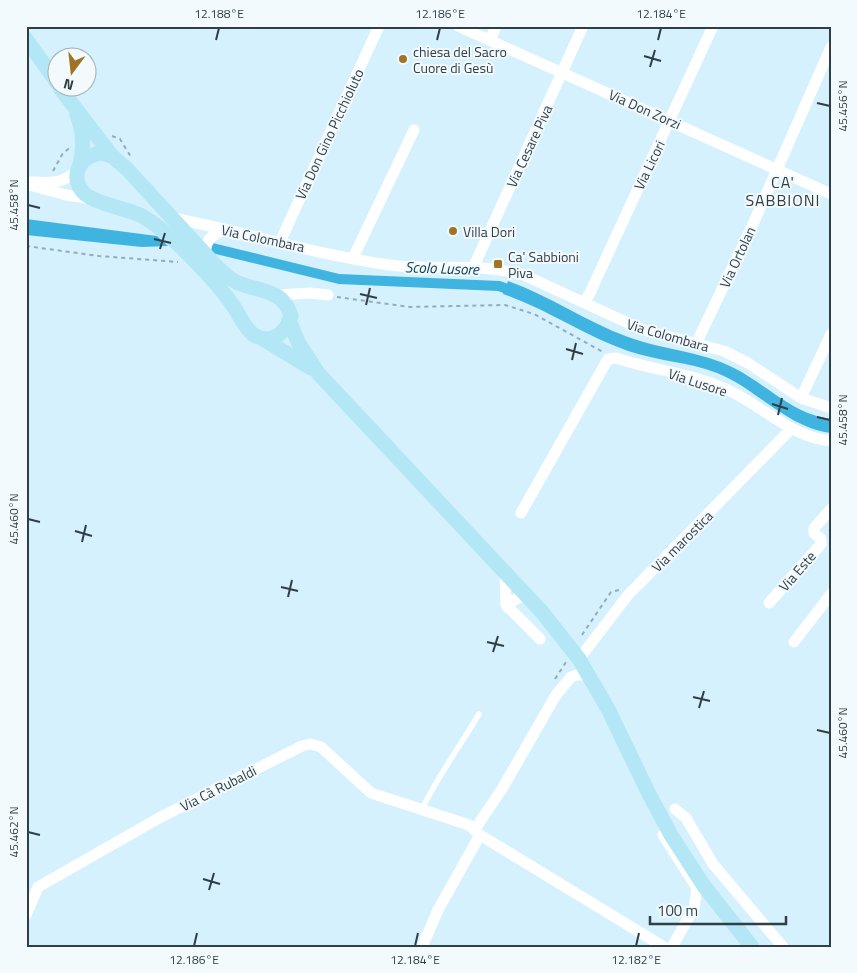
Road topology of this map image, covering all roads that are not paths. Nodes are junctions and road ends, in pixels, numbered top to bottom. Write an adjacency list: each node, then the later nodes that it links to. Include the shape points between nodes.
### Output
1 (379, 26): 23 (street, Via Don Gino Picchioluto)
2 (458, 26): 7 (street, Via Don Zorzi)
3 (496, 26): 7 (street)
4 (583, 26): 10 (street, Via Cesare Piva)
5 (713, 26): 13 (street, Via Licori)
6 (26, 39): 9 (main road)
7 (490, 40): 10 (street, Via Don Zorzi)
8 (831, 47): 17 (street, Via Ortolan)
9 (48, 70)
10 (562, 72): 13 (street, Via Don Zorzi); 26 (street, Via Cesare Piva)
11 (67, 98): 12 (main road)
12 (73, 107): 15 (main road); 16 (main road, via 82,128)
13 (670, 120): 17 (street, Via Don Zorzi); 30 (street, Via Licori)
14 (414, 130): 25 (street)
15 (112, 156): 16 (main road, via 91,154); 21 (main road)
16 (79, 167): 18 (street, via 62,181); 20 (main road, via 77,178 80,188)
17 (776, 169): 19 (street, Via Don Zorzi); 34 (street, Via Ortolan)
18 (26, 183): 20 (street, via 66,196)
19 (831, 194)
20 (93, 200): 24 (main road, via 129,210)
21 (173, 218): 22 (street, Via Colombara); 24 (main road)
22 (224, 230): 23 (street, Via Colombara); 24 (street, Via Colombara, via 214,234)
23 (280, 242): 25 (street, Via Colombara)
24 (204, 254): 27 (main road, via 236,282); 33 (main road, via 252,334)
25 (353, 258): 26 (street, Via Colombara, via 406,266)
26 (474, 266): 30 (street, Via Colombara, via 524,275)
27 (278, 295): 28 (street); 31 (main road, via 287,305)
28 (300, 295): 29 (street); 31 (street)
29 (328, 295)
30 (583, 302): 34 (street, Via Colombara, via 643,330)
31 (290, 318): 33 (main road, via 284,332 274,338); 35 (main road, via 298,342)
32 (831, 334): 36 (street)
33 (263, 339): 35 (main road)
34 (696, 344): 36 (street, Via Colombara, via 736,356)
35 (318, 373): 44 (main road)
36 (801, 398): 37 (street, Via Colombara)
37 (831, 408)
38 (791, 429): 39 (street, Via Lusore); 41 (street, Via Lusore, via 726,389 692,377 612,359); 51 (street, Via marostica, via 628,594)
39 (831, 441)
40 (831, 509): 42 (street, Via Este, via 814,528 814,533)
41 (520, 513)
42 (821, 538): 43 (street, Via Este); 47 (street, Via Este, via 820,544)
43 (831, 547)
44 (505, 573): 46 (main road); 48 (street)
45 (831, 594): 50 (street)
46 (525, 595): 48 (street, via 512,601); 51 (main road)
47 (769, 603)
48 (508, 608): 49 (street)
49 (540, 639)
50 (794, 642)
51 (578, 659): 52 (main road)
52 (589, 675): 56 (main road); 57 (street, via 576,675 566,682)
53 (478, 714): 54 (lane)
54 (422, 809): 57 (street, Via Cà Rubaldi, via 448,817); 60 (street, Via Cà Rubaldi, via 371,794 322,747 302,746 159,818 38,887)
55 (675, 809): 65 (street, via 686,818 713,864)
56 (660, 816): 58 (street, via 664,837 696,886); 59 (main road)
57 (477, 832): 61 (street); 62 (street, Via Cà Rubaldi)
58 (694, 908): 59 (street, via 708,904); 63 (street)
59 (723, 911): 64 (main road)
60 (26, 914)
61 (422, 947)
62 (664, 947)
63 (672, 947)
64 (752, 947)
65 (782, 947)

